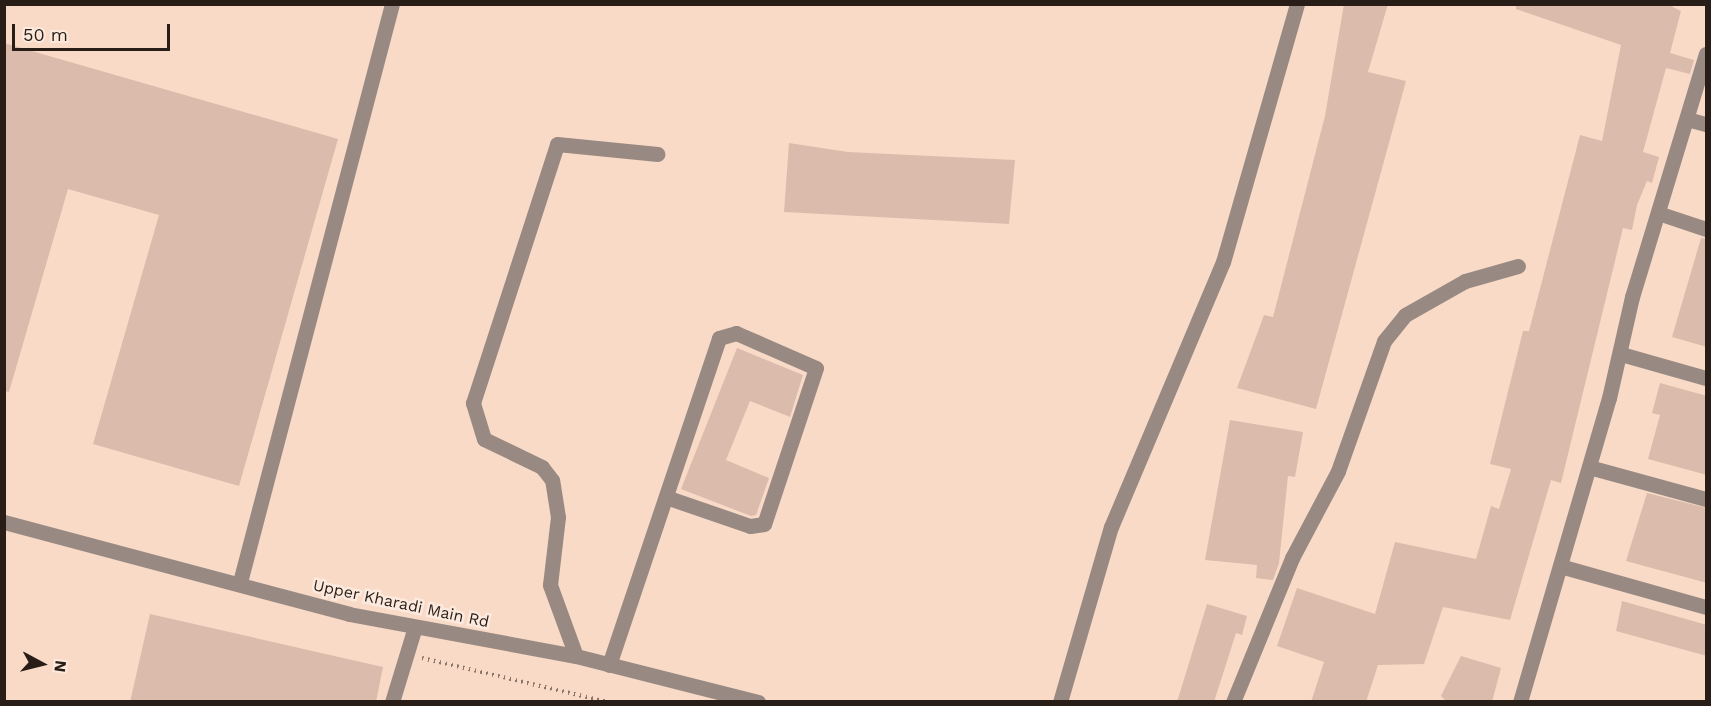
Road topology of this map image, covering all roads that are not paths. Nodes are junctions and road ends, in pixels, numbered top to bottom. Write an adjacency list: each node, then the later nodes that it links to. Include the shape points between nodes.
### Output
1 (392, 4): 17 (street)
2 (1297, 4): 25 (street, via 1223,262 1111,527)
3 (1707, 54): 4 (street)
4 (1687, 118): 5 (street); 7 (street)
5 (1707, 124)
6 (658, 154): 20 (street, via 557,144 473,403 484,439 542,467 552,480 558,517 550,585)
7 (1658, 213): 8 (street); 10 (street)
8 (1707, 229)
9 (1518, 266): 26 (street, via 1465,281 1406,315 1384,341 1338,471 1292,558)
10 (1621, 354): 11 (street); 12 (street)
11 (1707, 378)
12 (1589, 467): 14 (street); 16 (street)
13 (666, 497): 13 (street, via 719,338 736,333 816,368 764,524 750,526); 21 (street)
14 (1707, 499)
15 (4, 522): 17 (street, Upper Kharadi Main Rd)
16 (1560, 566): 18 (street); 22 (street)
17 (240, 582): 19 (street, Upper Kharadi Main Rd)
18 (1707, 607)
19 (415, 627): 20 (street, Upper Kharadi Main Rd); 23 (street)
20 (576, 656): 21 (street, Upper Kharadi Main Rd)
21 (609, 665): 24 (street, Upper Kharadi Main Rd)
22 (1525, 700)
23 (392, 702)
24 (758, 702)
25 (1060, 702)
26 (1233, 702)

